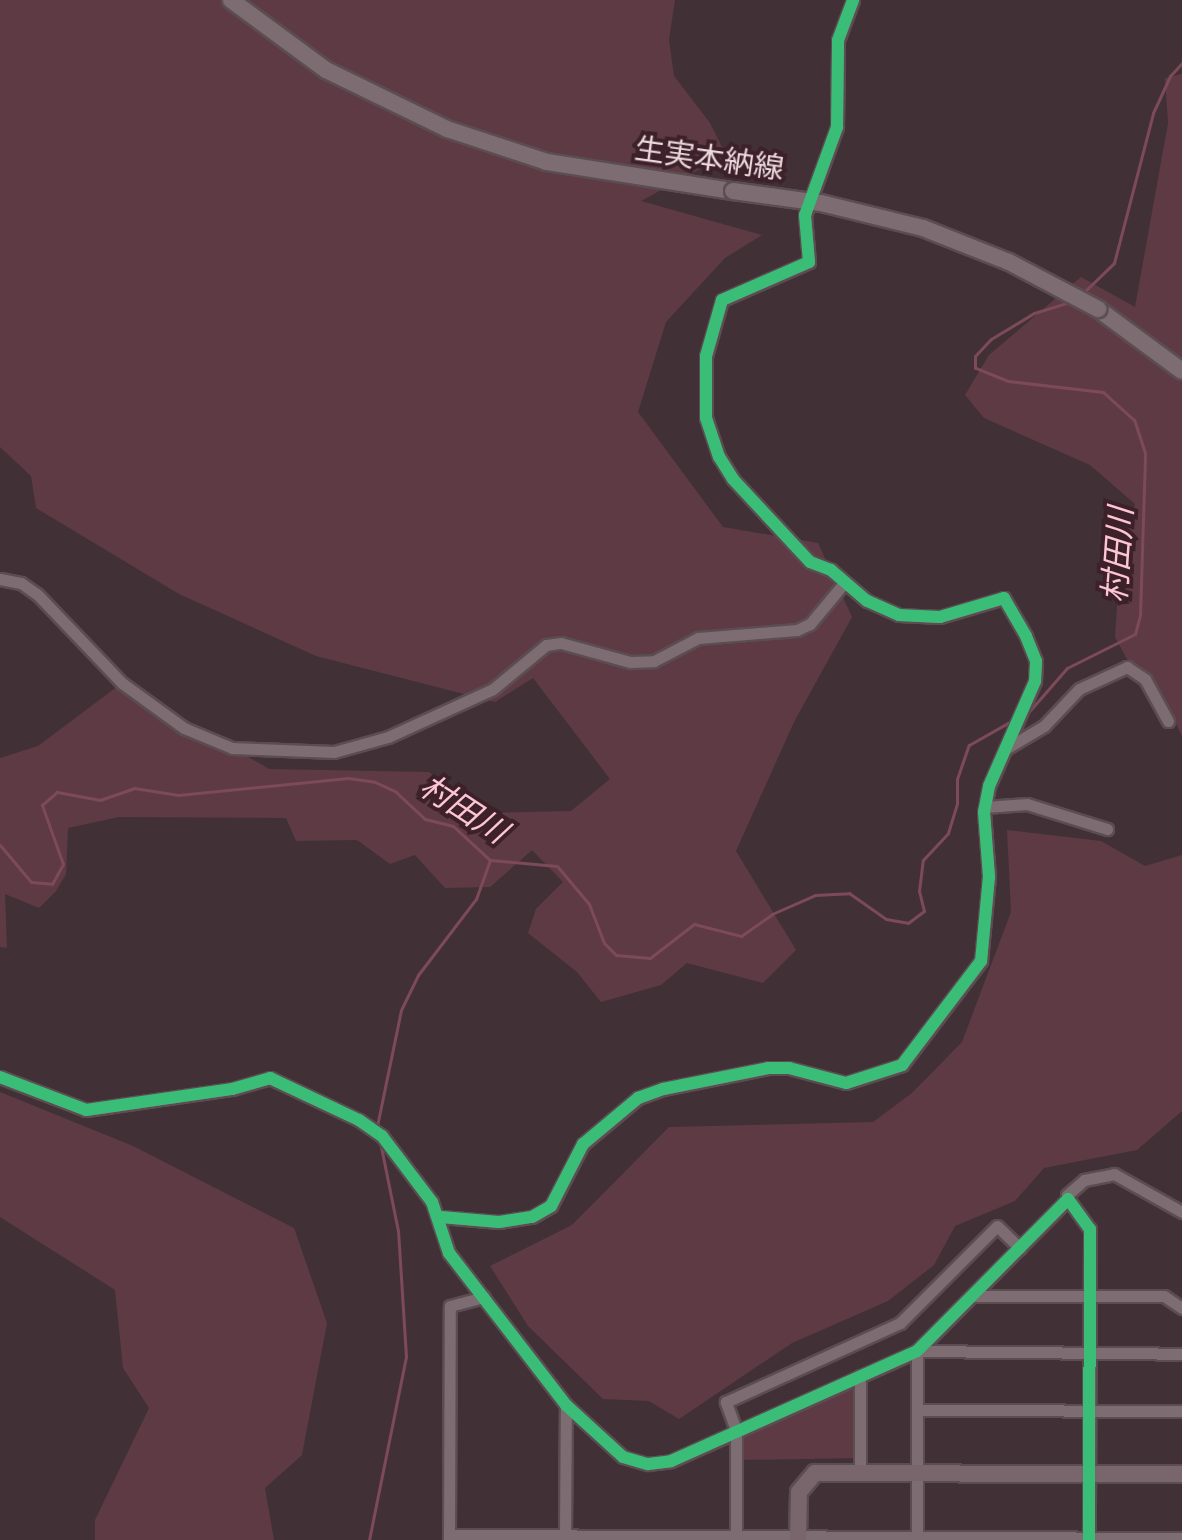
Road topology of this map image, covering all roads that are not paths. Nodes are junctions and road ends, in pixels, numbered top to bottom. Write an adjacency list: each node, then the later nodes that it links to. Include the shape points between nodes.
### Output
1 (231, 0): 3 (main road, 生実本納線, bridge, via 326,70 447,129 560,164 821,203 923,228 1009,262 1098,309)
2 (853, 0): 5 (street, via 838,40 837,127 805,215 809,262 722,300 706,356 704,400 709,435 733,479 790,545)
3 (1182, 371)
4 (0, 579): 5 (street, via 37,594 122,683 211,742 232,748 334,752 388,737 478,696 546,645 561,643 630,662 654,661 698,638 797,630 810,624)
5 (844, 583): 7 (street, via 899,615 940,617 1004,598 1036,661 1035,681)
6 (1168, 721): 7 (street, via 1145,679 1127,667 1079,689 1044,726)
7 (1008, 745): 8 (street)
8 (985, 807): 9 (street, via 1027,804); 13 (street, via 989,877 981,961 902,1065 846,1083 768,1068 663,1089 638,1098 583,1144 551,1206 532,1217 499,1222)
9 (1107, 829)
10 (0, 1077): 13 (street, via 86,1110 232,1089 270,1078 377,1132)
11 (1068, 1199): 12 (street, via 1084,1180 1114,1174); 14 (street); 15 (street, via 1090,1229)
12 (1182, 1212)
13 (441, 1217): 17 (street, via 449,1253)
14 (1020, 1248): 16 (street); 27 (street, via 997,1226 900,1323 726,1402)
15 (1090, 1295): 16 (street); 18 (street, via 1164,1296); 20 (street)
16 (972, 1296): 19 (street)
17 (484, 1297): 23 (street); 33 (street, via 450,1306)
18 (1182, 1308)
19 (917, 1351): 20 (street); 22 (street); 24 (street)
20 (1089, 1353): 21 (street); 25 (street)
21 (1182, 1354)
22 (860, 1376): 27 (street); 28 (street)
23 (566, 1405): 27 (street, via 623,1457 648,1464 671,1461); 32 (street)
24 (917, 1410): 25 (street); 29 (street)
25 (1089, 1410): 26 (street); 30 (street)
26 (1182, 1411)
27 (736, 1430): 34 (street)
28 (860, 1472): 29 (street); 35 (street, via 815,1473 801,1484)
29 (918, 1473): 30 (street); 37 (street)
30 (1089, 1473): 31 (street); 41 (street)
31 (1182, 1474)
32 (565, 1535): 33 (street); 34 (street)
33 (449, 1538)
34 (736, 1538): 35 (street)
35 (798, 1538): 36 (street)
36 (859, 1538): 37 (street)
37 (917, 1538): 39 (street)
38 (1182, 1538): 42 (street)
39 (974, 1539): 40 (street)
40 (1030, 1539): 41 (street)
41 (1089, 1539): 42 (street)
42 (1146, 1539)

